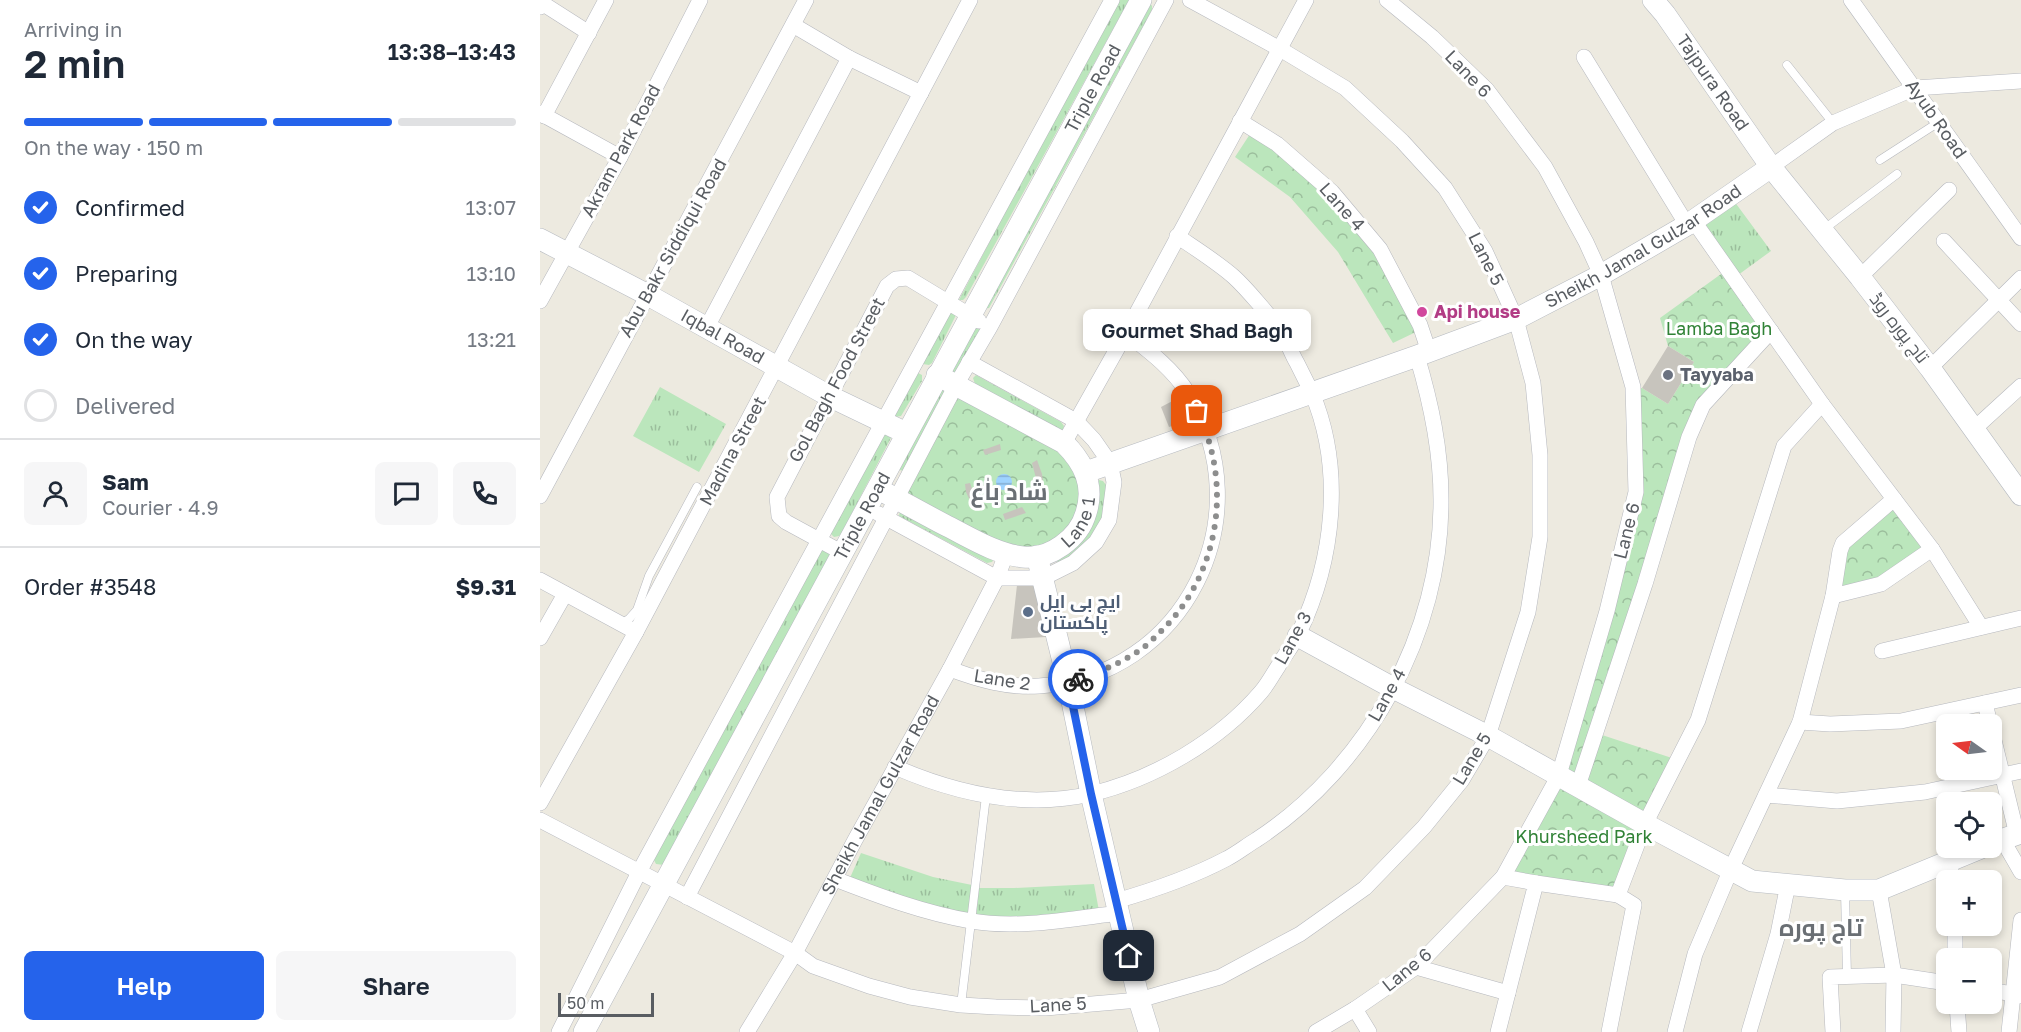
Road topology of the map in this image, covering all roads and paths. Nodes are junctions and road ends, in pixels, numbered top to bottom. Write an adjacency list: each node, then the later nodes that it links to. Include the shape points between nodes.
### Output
1 (606, 0): 15 (street)
2 (700, 0): 27 (street, Akram Park Road)
3 (806, 0): 14 (street, Abu Bakr Siddiqui Road)
4 (970, 0): 22 (street, Madina Street)
5 (1112, 0): 45 (street)
6 (1141, 0): 46 (main road, Triple Road)
7 (1166, 0): 50 (street)
8 (1190, 0): 16 (street, Lane 5)
9 (1306, 0): 16 (street)
10 (1387, 0): 39 (street, Lane 6, via 1486,90 1545,167)
11 (1653, 0): 29 (main road, Tajpura Road)
12 (1851, 0): 21 (street, Ayub Road)
13 (540, 7): 15 (street, via 545,5)
14 (792, 26): 18 (street); 42 (street, Abu Bakr Siddiqui Road)
15 (589, 33): 23 (street)
16 (1280, 49): 24 (street); 47 (street, Lane 5, via 1345,88 1402,141 1445,189 1485,251)
17 (1584, 57): 32 (street)
18 (849, 58): 22 (street); 49 (street)
19 (1787, 65): 25 (lane)
20 (2021, 81): 21 (street, Sheikh Jamal Gulzar Road)
21 (1915, 88): 25 (street, Sheikh Jamal Gulzar Road); 26 (street, Ayub Road)
22 (921, 93): 56 (street, Madina Street)
23 (542, 115): 27 (street)
24 (1240, 121): 35 (street); 53 (street, Lane 4, via 1277,144 1332,192 1380,249 1420,325)
25 (1833, 123): 29 (street, Sheikh Jamal Gulzar Road)
26 (1939, 123): 28 (lane); 34 (street, Ayub Road)
27 (620, 157): 38 (street, Akram Park Road)
28 (1880, 160)
29 (1771, 167): 32 (main road, Sheikh Jamal Gulzar Road); 33 (main road, تاج پورہ روڈ)
30 (1897, 174): 33 (lane)
31 (1949, 190): 40 (street)
32 (1690, 222): 39 (main road, Sheikh Jamal Gulzar Road); 51 (street)
33 (1822, 230): 40 (main road, تاج پورہ روڈ)
34 (2020, 234)
35 (1177, 236): 52 (street); 61 (street, Lane 3, via 1234,277 1280,330)
36 (540, 239): 38 (main road, Iqbal Road)
37 (1944, 241): 43 (street)
38 (566, 253): 42 (main road, Iqbal Road); 44 (street, Akram Park Road)
39 (1601, 275): 47 (main road, Sheikh Jamal Gulzar Road); 105 (street, Lane 6, via 1632,387 1636,492 1607,611)
40 (1860, 277): 57 (main road, تاج پورہ روڈ)
41 (2021, 278): 43 (street)
42 (648, 295): 49 (main road, Iqbal Road); 75 (street, Abu Bakr Siddiqui Road)
43 (1999, 300): 48 (street); 57 (street)
44 (540, 301)
45 (949, 303): 46 (street, Gol Bagh Food Street); 55 (street); 62 (street, Gol Bagh Food Street, via 908,278 896,279 887,286)
46 (969, 316): 50 (street, Gol Bagh Food Street); 58 (main road, Triple Road)
47 (1516, 319): 53 (main road, Sheikh Jamal Gulzar Road); 102 (street, Lane 5, via 1533,383 1540,455 1540,537 1528,612)
48 (2021, 324)
49 (706, 327): 56 (main road, Iqbal Road)
50 (990, 327): 54 (street)
51 (1771, 331): 63 (street); 108 (street, via 1703,405)
52 (1125, 333): 64 (street); 67 (street, Lane 2, via 1160,359 1187,392)
53 (1423, 354): 61 (main road, Sheikh Jamal Gulzar Road); 97 (street, Lane 4, via 1439,451 1438,539 1428,597 1414,644)
54 (969, 362): 59 (street); 64 (street)
55 (915, 364): 58 (street); 65 (street)
56 (776, 366): 62 (main road, Iqbal Road); 91 (street, Madina Street)
57 (1930, 368): 66 (main road, تاج پورہ روڈ)
58 (937, 375): 59 (main road, Lane 1); 68 (main road, Triple Road)
59 (956, 385): 69 (main road, Lane 1); 73 (street)
60 (2021, 386): 66 (street)
61 (1312, 393): 67 (main road, Sheikh Jamal Gulzar Road); 92 (street, Lane 3, via 1329,462 1329,534 1323,569)
62 (829, 396): 65 (main road, Iqbal Road); 78 (street, Gol Bagh Food Street, via 777,497 779,516)
63 (1822, 404): 76 (street); 114 (street, via 1784,446 1698,720)
64 (1076, 421): 69 (street); 70 (street)
65 (883, 422): 68 (main road, Iqbal Road); 78 (street)
66 (1974, 429): 74 (main road, تاج پورہ روڈ)
67 (1206, 430): 70 (main road, Sheikh Jamal Gulzar Road); 96 (street, Lane 2, via 1216,470 1218,510 1210,550 1195,588 1172,621 1142,649 1107,670)
68 (906, 433): 73 (main road, Triple Road)
69 (1064, 444): 71 (main road, Lane 1)
70 (1110, 463): 71 (main road, Sheikh Jamal Gulzar Road); 84 (street, via 1114,482 1109,520 1096,543 1073,563)
71 (1086, 472): 82 (main road, Lane 1, via 1089,503 1084,520 1064,545)
72 (697, 487): 89 (lane, via 649,576 637,610)
73 (887, 494): 77 (main road, Triple Road); 81 (main road, Lane 1)
74 (2021, 495)
75 (540, 496)
76 (1894, 499): 79 (street); 87 (street, via 1843,543)
77 (877, 513): 80 (main road, Triple Road); 83 (street); 130 (street)
78 (819, 539): 80 (street, Gol Bagh Food Street); 119 (street)
79 (1932, 549): 87 (street, via 1881,584); 90 (street)
80 (843, 553): 126 (main road, Triple Road)
81 (1006, 554): 82 (main road, Lane 1); 83 (street, Sheikh Jamal Gulzar Road)
82 (1037, 556): 84 (main road)
83 (997, 578): 84 (street); 95 (street, Sheikh Jamal Gulzar Road)
84 (1043, 578): 96 (main road)
85 (540, 580): 86 (street)
86 (565, 594): 89 (street); 93 (street)
87 (1833, 596): 101 (street)
88 (2021, 618): 90 (street)
89 (621, 624): 91 (street)
90 (1981, 627): 94 (street)
91 (636, 632): 112 (street, Madina Street)
92 (1298, 636): 97 (main road); 109 (street, Lane 3, via 1261,692 1212,738 1155,773)
93 (540, 638)
94 (1882, 651)
95 (950, 669): 96 (street, Lane 2, via 1008,685); 103 (street, Sheikh Jamal Gulzar Road)
96 (1068, 682): 109 (main road)
97 (1394, 688): 102 (main road); 131 (street, Lane 4, via 1362,740 1323,786 1278,825 1228,858)
98 (2021, 695): 99 (street)
99 (1985, 703): 100 (street); 101 (street, via 1901,721)
100 (1988, 714)
101 (1800, 722): 110 (street)
102 (1488, 736): 105 (main road); 143 (street, Lane 5, via 1462,780 1424,827 1365,888 1300,934 1220,977)
103 (895, 767): 111 (street, Lane 3, via 933,783); 123 (street, Sheikh Jamal Gulzar Road)
104 (2021, 771): 106 (street)
105 (1559, 775): 108 (main road); 122 (street, Lane 6)
106 (2002, 775): 115 (street)
107 (1979, 780): 110 (street, via 1925,792 1837,801)
108 (1578, 786): 114 (main road)
109 (1091, 794): 111 (street, Lane 3, via 1051,799); 131 (main road)
110 (1766, 795): 117 (street)
111 (986, 796): 133 (lane)
112 (540, 802)
113 (540, 819): 119 (street, Lane 5)
114 (1645, 824): 117 (main road); 129 (street)
115 (2008, 837): 120 (street)
116 (1968, 858): 118 (main road)
117 (1731, 869): 125 (main road, via 1752,880); 155 (street, via 1695,954)
118 (1952, 870)
119 (639, 872): 126 (street, Lane 5); 148 (street)
120 (2021, 872)
121 (1936, 875): 127 (main road)
122 (1503, 877): 124 (street); 136 (street, Lane 6)
123 (835, 879): 133 (street, Lane 4, via 894,902); 135 (street, Sheikh Jamal Gulzar Road)
124 (1536, 883): 129 (street); 141 (street)
125 (1788, 884): 128 (main road); 156 (street, via 1778,934)
126 (664, 886): 130 (street, Lane 5); 149 (main road, Triple Road)
127 (1879, 890): 128 (main road); 137 (street)
128 (1845, 891): 138 (lane)
129 (1618, 895): 154 (street, via 1634,905)
130 (687, 897): 135 (street, Lane 5)
131 (1117, 907): 133 (street, Lane 4, via 1032,923); 143 (main road)
132 (2021, 920): 134 (street)
133 (972, 921): 144 (lane)
134 (2020, 936): 142 (street)
135 (795, 953): 144 (street, Lane 5, via 813,966 869,986); 147 (street, Sheikh Jamal Gulzar Road)
136 (1416, 967): 141 (street); 145 (street, Lane 6)
137 (1894, 975): 138 (street); 139 (street); 158 (street)
138 (1847, 976): 157 (street, via 1830,976)
139 (1936, 981)
140 (2002, 992): 142 (street)
141 (1508, 993): 153 (street)
142 (2017, 994): 160 (street)
143 (1139, 1000): 144 (street, Lane 5, via 1045,1008); 150 (main road)
144 (961, 1005)
145 (1355, 1009): 151 (street, Lane 6); 152 (street)
146 (1958, 1014): 159 (street)
147 (750, 1031)
148 (559, 1032)
149 (584, 1032)
150 (1149, 1032)
151 (1316, 1032)
152 (1369, 1032)
153 (1498, 1032)
154 (1609, 1032)
155 (1675, 1032)
156 (1749, 1032)
157 (1833, 1032)
158 (1893, 1032)
159 (1959, 1032)
160 (2009, 1032)

